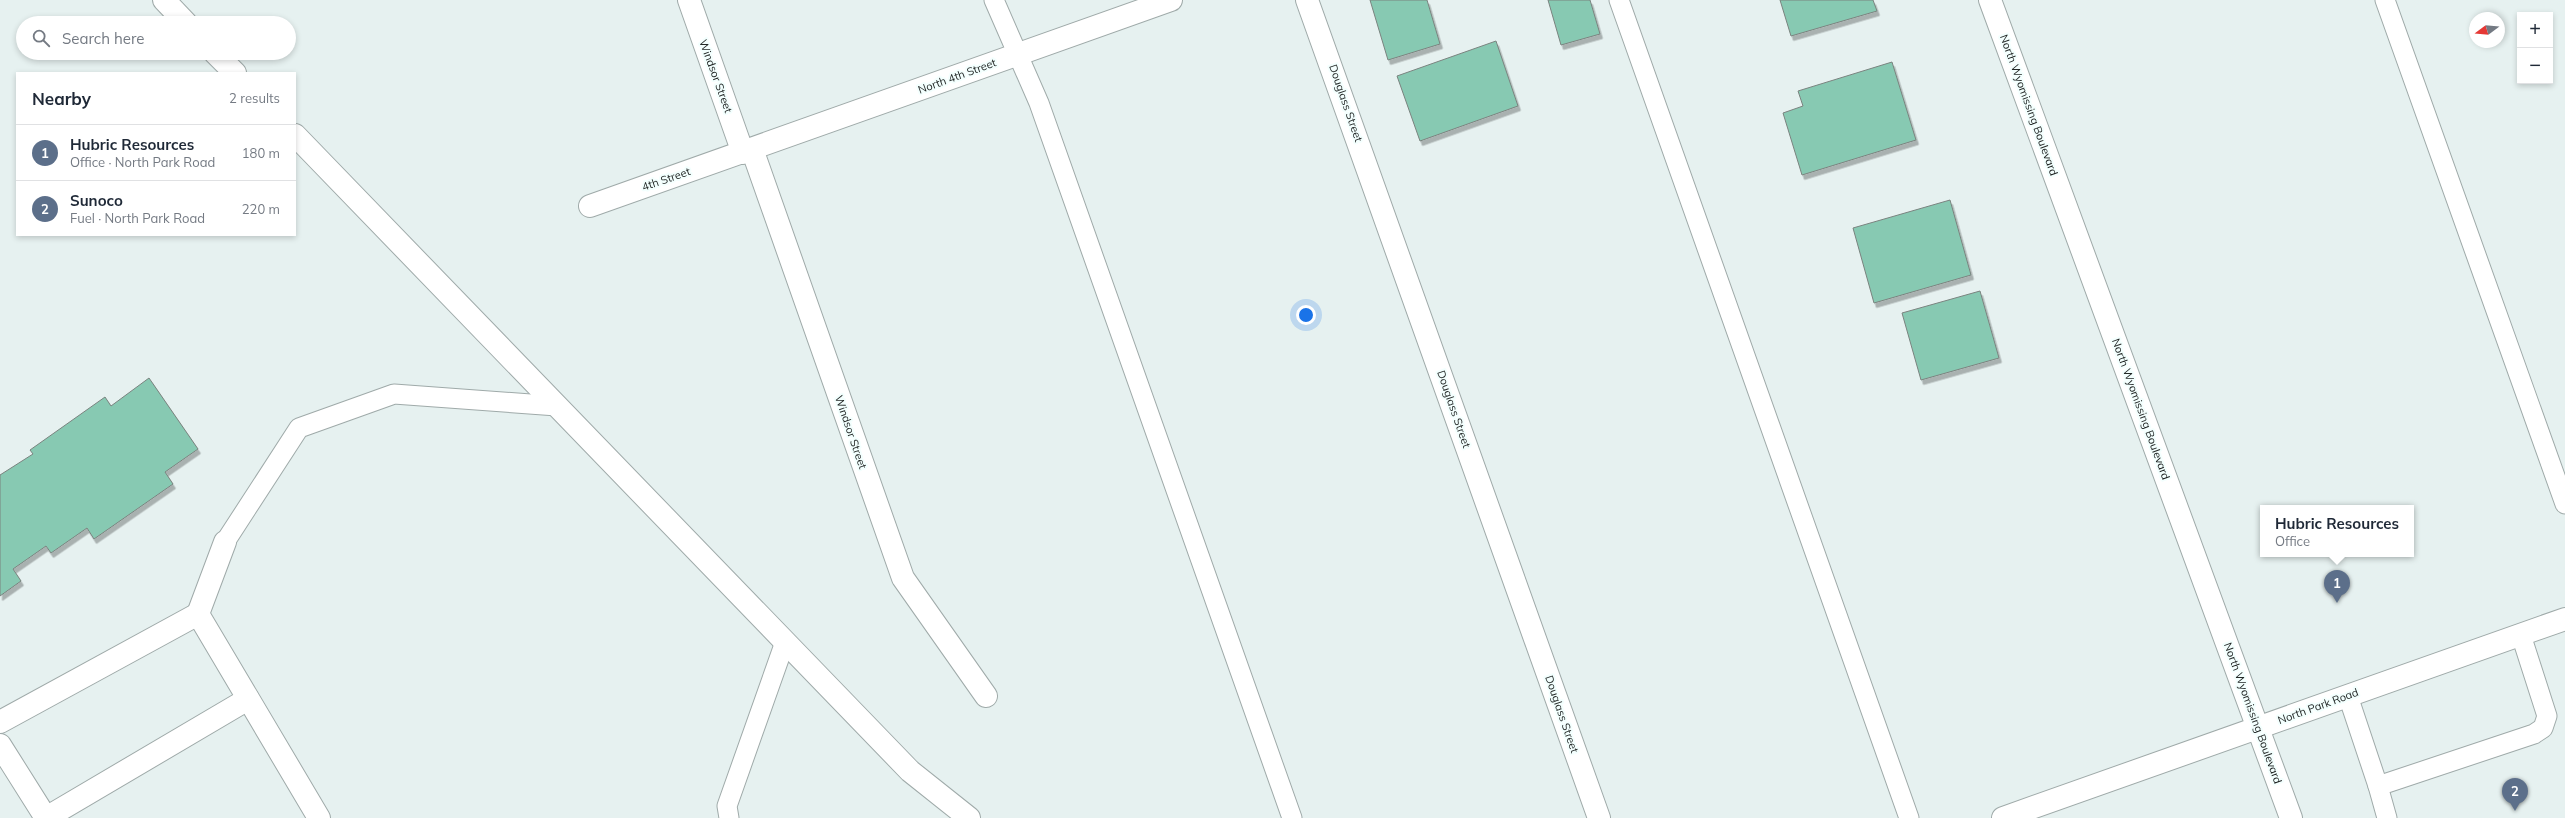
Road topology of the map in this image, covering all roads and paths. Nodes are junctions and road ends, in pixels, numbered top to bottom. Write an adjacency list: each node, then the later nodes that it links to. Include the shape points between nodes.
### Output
1 (164, 0): 9 (street)
2 (689, 0): 14 (street, Windsor Street)
3 (994, 0): 10 (lane)
4 (1171, 0): 10 (street, North 4th Street)
5 (1307, 0): 35 (street, Douglass Street)
6 (1620, 0): 36 (lane)
7 (1990, 0): 27 (street, North Wyomissing Boulevard)
8 (2385, 0): 17 (lane)
9 (179, 16)
10 (1017, 55): 14 (street, North 4th Street); 34 (lane, via 1042,111)
11 (222, 60): 12 (street)
12 (233, 72)
13 (296, 136): 16 (street)
14 (748, 151): 15 (street, 4th Street); 23 (street, Windsor Street, via 903,578)
15 (590, 206)
16 (557, 406): 18 (lane, via 394,394 299,428); 22 (street)
17 (2565, 504)
18 (225, 542): 19 (street)
19 (198, 614): 25 (street); 26 (street)
20 (2565, 619): 21 (street, North Park Road)
21 (2521, 635): 24 (street, North Park Road); 29 (lane, via 2547,716 2543,728 2534,734)
22 (786, 642): 32 (lane, via 727,806); 33 (street, via 910,771)
23 (986, 696)
24 (2348, 696): 27 (street, North Park Road); 29 (lane)
25 (248, 699): 30 (street); 31 (street)
26 (0, 722)
27 (2259, 727): 37 (street, North Park Road); 38 (street, North Wyomissing Boulevard)
28 (0, 745): 30 (street)
29 (2378, 786): 39 (lane)
30 (46, 818)
31 (319, 818)
32 (729, 818)
33 (969, 818)
34 (1292, 818)
35 (1599, 818)
36 (1908, 818)
37 (2003, 818)
38 (2291, 818)
39 (2387, 818)

